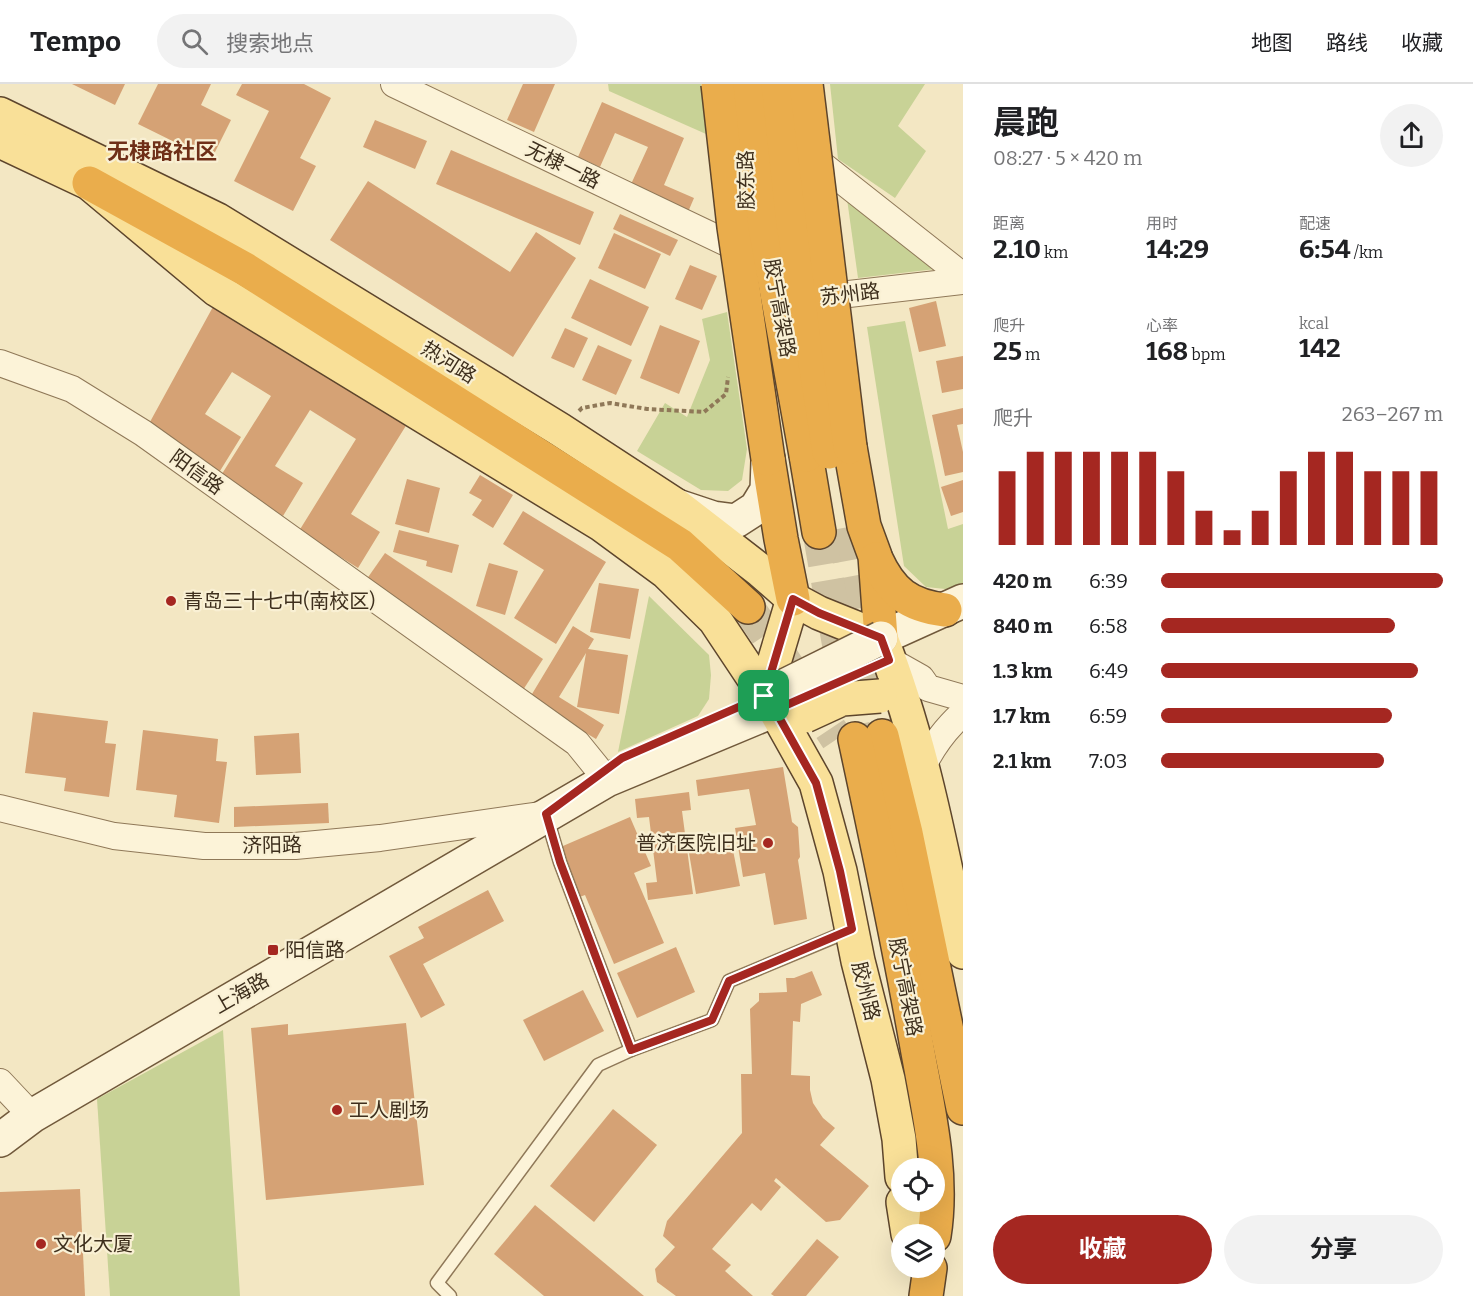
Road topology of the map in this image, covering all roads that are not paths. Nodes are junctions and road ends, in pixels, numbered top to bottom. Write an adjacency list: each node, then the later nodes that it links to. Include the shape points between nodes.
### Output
1 (394, 84): 8 (street, 无棣一路)
2 (778, 84): 12 (highway, 胶宁高架路, bridge, via 793,224)
3 (806, 84): 12 (highway, bridge)
4 (738, 89): 8 (street, 胶东路, via 750,214); 9 (street); 12 (highway, 胶宁高架路, bridge, via 765,227); 13 (highway, bridge, via 734,227)
5 (0, 114): 14 (main road, 热河路, via 218,220)
6 (0, 141): 7 (main road)
7 (89, 183): 18 (highway, via 245,269 680,545); 23 (main road, via 217,290 602,525 666,572 715,620)
8 (731, 245): 10 (street, 苏州路, via 736,308)
9 (963, 276)
10 (963, 281)
11 (0, 363): 26 (street, 阳信路, via 72,389 143,434 577,743)
12 (828, 452): 15 (highway, 胶宁高架路); 16 (highway)
13 (768, 459): 14 (street, via 767,490 756,508 736,521); 17 (highway)
14 (677, 506): 17 (main road, 热河路)
15 (831, 530)
16 (875, 556): 19 (highway, via 884,577 900,594 924,608); 20 (highway)
17 (793, 599): 20 (main road, 热河路); 23 (main road)
18 (748, 607)
19 (957, 612): 20 (street, 上海路)
20 (885, 649): 21 (street, via 928,687); 23 (street, 上海路, bridge); 24 (main road)
21 (963, 698)
22 (963, 713): 25 (street, via 932,748)
23 (785, 716): 24 (main road, bridge, via 842,699 880,696 895,702); 26 (street, 上海路, via 622,758); 30 (main road, 胶州路, via 816,783)
24 (871, 733): 25 (main road); 34 (highway, 胶宁高架路, via 906,833); 38 (highway, 胶宁高架路, via 872,819 936,1159)
25 (922, 768): 29 (main road)
26 (604, 777): 28 (street, 上海路)
27 (0, 808): 28 (street, 济阳路, via 114,836 216,846 295,846 358,840)
28 (546, 814): 32 (lane, via 560,862); 35 (street, 上海路)
29 (955, 874): 31 (main road)
30 (852, 929): 32 (lane, via 729,981 712,1020); 37 (main road, 胶州路, via 888,1079)
31 (963, 952)
32 (631, 1050): 41 (lane, via 598,1065 436,1283)
33 (0, 1082): 35 (street)
34 (963, 1108)
35 (32, 1116): 36 (street, 上海路)
36 (0, 1140)
37 (900, 1158)
38 (936, 1224)
39 (915, 1278): 42 (main road)
40 (929, 1278): 43 (highway)
41 (450, 1296)
42 (918, 1296)
43 (926, 1296)

